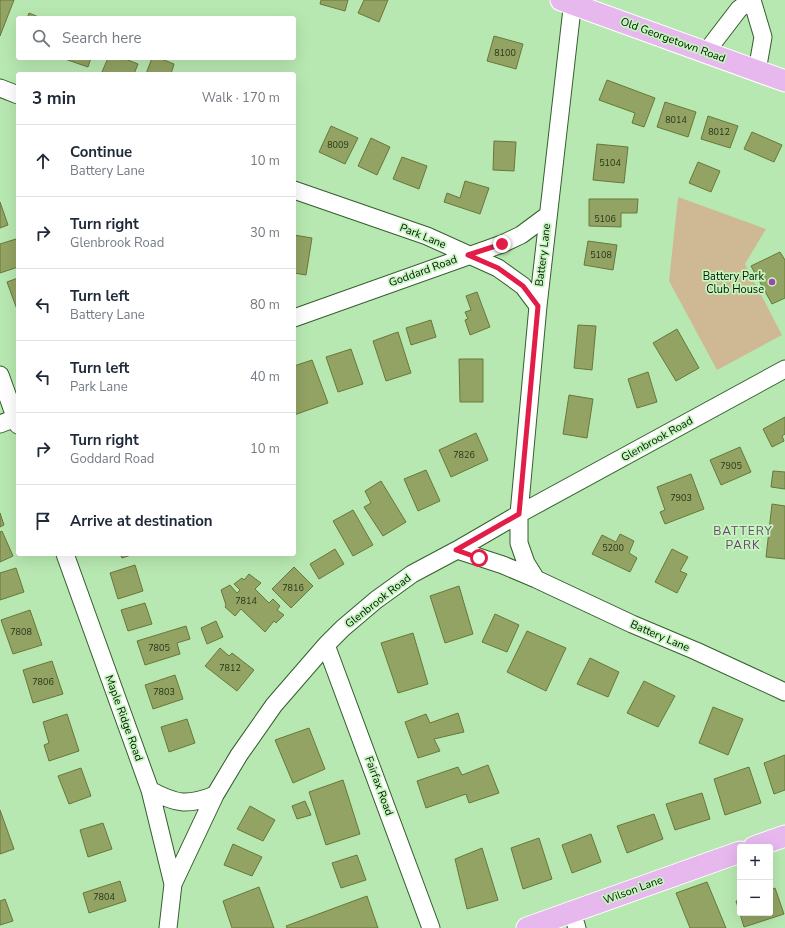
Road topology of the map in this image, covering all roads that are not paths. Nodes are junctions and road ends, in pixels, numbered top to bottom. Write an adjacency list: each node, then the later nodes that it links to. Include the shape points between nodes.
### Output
1 (752, 0): 3 (street, via 739,9); 4 (street, via 763,37)
2 (569, 1): 3 (main road, Old Georgetown Road); 9 (street, Battery Lane)
3 (706, 52): 4 (main road, Old Georgetown Road)
4 (757, 71): 5 (main road, Old Georgetown Road)
5 (785, 81)
6 (0, 88): 7 (street)
7 (16, 94)
8 (296, 191): 10 (street, Park Lane, via 427,236)
9 (548, 215): 10 (street, Goddard Road, via 521,235); 11 (street, Battery Lane)
10 (468, 255): 11 (street, Park Lane, via 498,268 523,286); 12 (street, Goddard Road)
11 (538, 306): 16 (street, Battery Lane)
12 (296, 317)
13 (785, 369): 16 (street, Glenbrook Road)
14 (0, 375): 15 (street)
15 (13, 421)
16 (519, 514): 17 (street, Glenbrook Road); 19 (street, Battery Lane, via 519,543 526,563)
17 (456, 550): 19 (street, Battery Lane); 20 (street, Glenbrook Road, via 412,574 376,600)
18 (66, 556): 22 (street, Maple Ridge Road)
19 (536, 579): 21 (street, Battery Lane)
20 (326, 645): 23 (street, Glenbrook Road, via 274,705); 30 (street, Fairfax Road)
21 (785, 692)
22 (150, 790): 23 (street, via 182,803); 27 (street, Maple Ridge Road)
23 (214, 795): 27 (street, Glenbrook Road)
24 (785, 836): 25 (main road)
25 (762, 844)
26 (737, 853): 28 (main road, Wilson Lane)
27 (173, 884): 29 (street, Glenbrook Road)
28 (574, 920): 31 (main road, Wilson Lane)
29 (168, 928)
30 (431, 928)
31 (527, 928)

